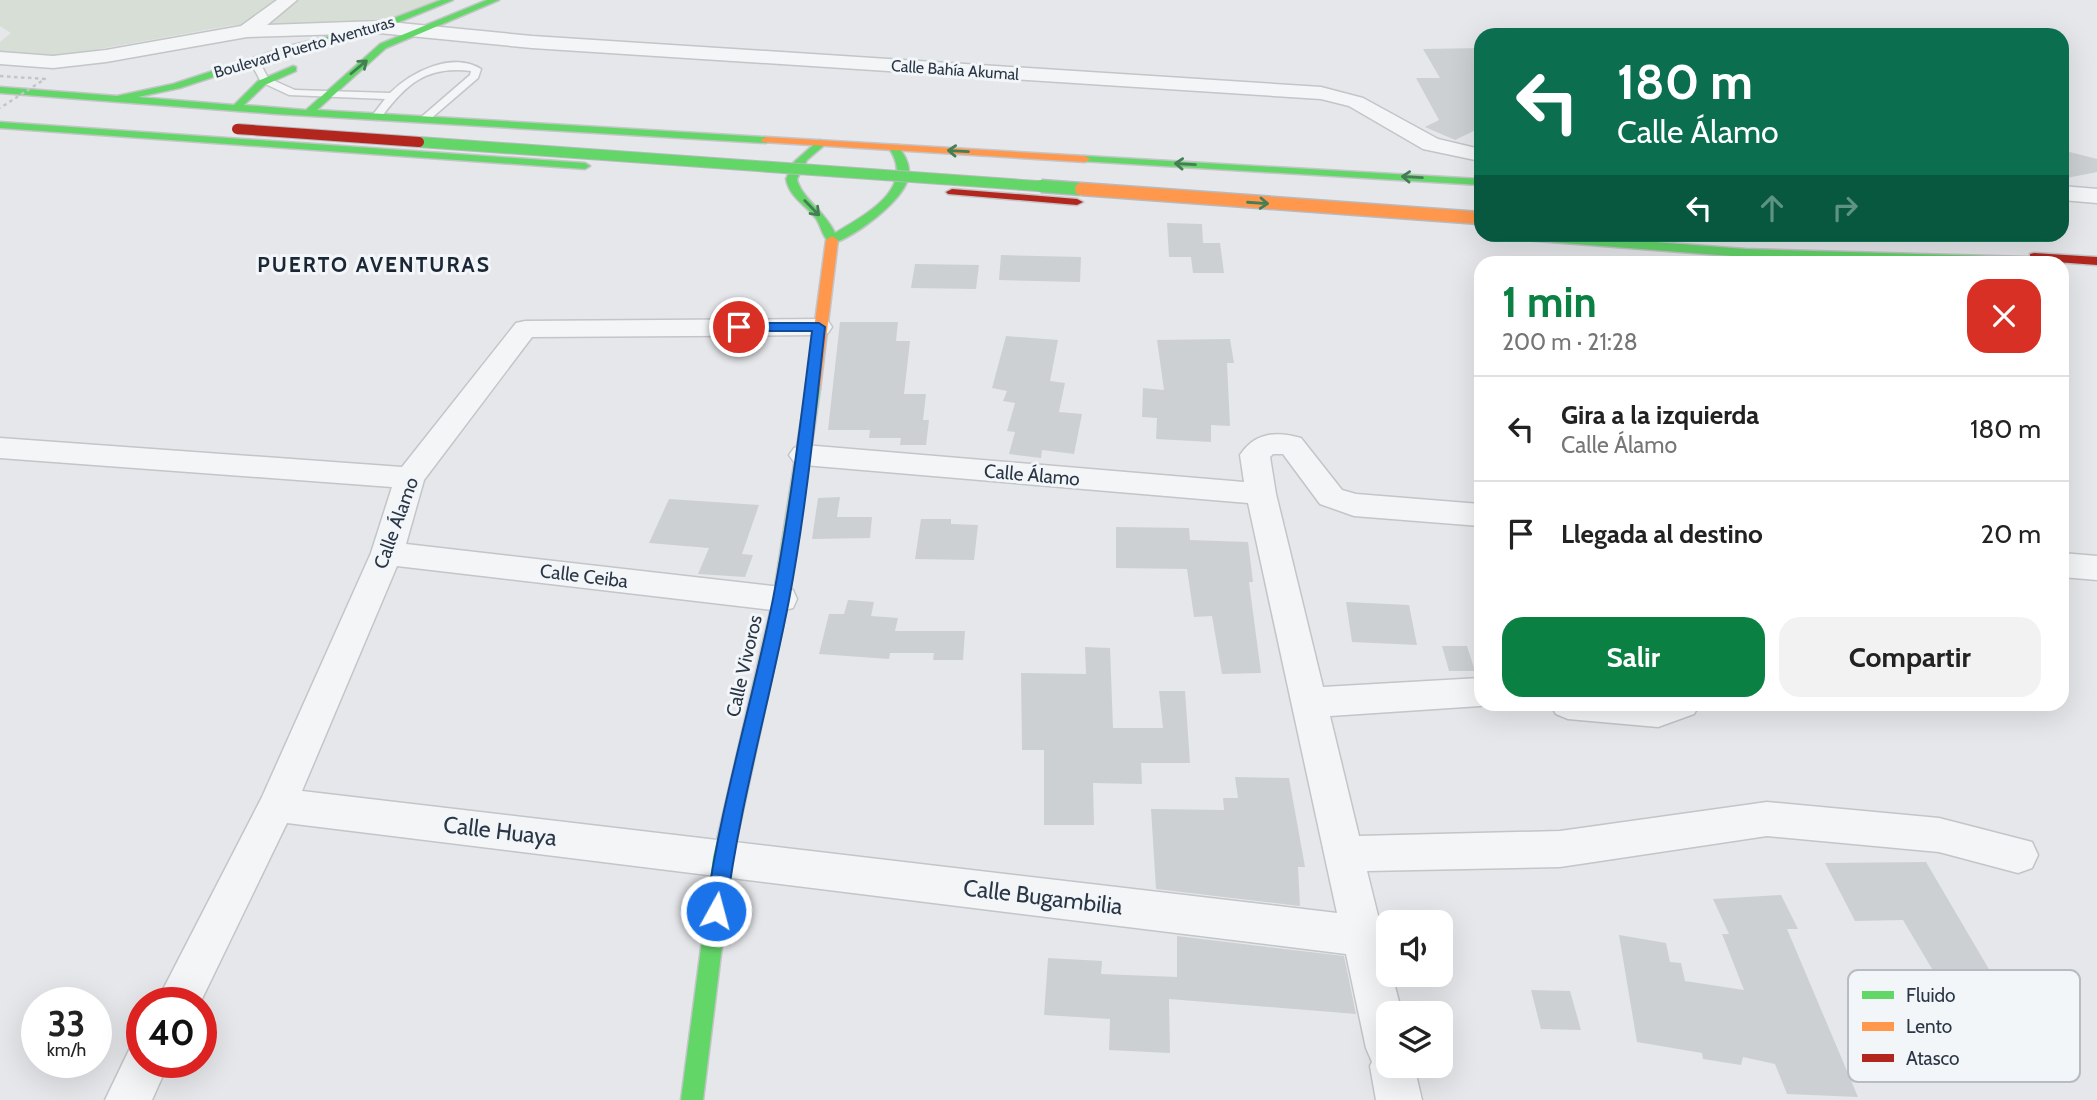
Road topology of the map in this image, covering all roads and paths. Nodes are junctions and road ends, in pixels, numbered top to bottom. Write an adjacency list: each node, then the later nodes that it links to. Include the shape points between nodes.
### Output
1 (288, 0): 5 (street)
2 (449, 0): 4 (main road, Boulevard Puerto Aventuras)
3 (495, 0): 6 (main road, Boulevard Puerto Aventuras)
4 (379, 27): 5 (street, Calle Bahía Akumal); 6 (street, Calle Bahía Akumal); 9 (main road, Boulevard Puerto Aventuras)
5 (247, 30): 8 (street, Calle Bahía Akumal, via 106,56 53,62)
6 (416, 31): 7 (main road, Boulevard Puerto Aventuras); 14 (main road, Boulevard Puerto Aventuras, one-way to 6, via 383,46); 27 (street, Calle Bahía Akumal, via 531,43 1321,93 1356,102 1431,144)
7 (348, 51)
8 (0, 58)
9 (255, 61): 12 (lane); 17 (main road, Boulevard Puerto Aventuras)
10 (311, 63): 12 (main road, Boulevard Puerto Aventuras)
11 (0, 76): 18 (path, bridge, via 46,79)
12 (264, 80): 14 (lane, via 293,93); 19 (main road, Boulevard Puerto Aventuras, via 246,92)
13 (0, 90): 17 (main road)
14 (327, 96): 15 (lane); 20 (main road, Boulevard Puerto Aventuras)
15 (391, 96): 22 (lane); 23 (lane, via 425,71 442,66 476,69 475,76)
16 (0, 98): 33 (main road)
17 (117, 99): 19 (main road)
18 (0, 108)
19 (237, 108): 20 (main road)
20 (308, 113): 22 (main road)
21 (0, 114): 34 (main road, one-way to 34, bridge)
22 (376, 117): 23 (main road)
23 (424, 120): 25 (main road)
24 (0, 125): 28 (main road)
25 (823, 142): 26 (main road); 28 (main road, via 797,162)
26 (893, 147): 29 (main road, one-way to 26); 30 (main road, via 902,156)
27 (1474, 154)
28 (792, 181): 30 (main road); 36 (main road, one-way to 36, via 795,192 820,216)
29 (1474, 183)
30 (899, 188): 35 (main road); 36 (main road, via 884,206)
31 (2069, 194): 32 (street)
32 (2097, 196)
33 (1474, 202)
34 (1474, 218)
35 (1474, 233)
36 (832, 240): 44 (main road, Calle Vivoros)
37 (1597, 242): 39 (main road)
38 (1816, 242): 40 (main road)
39 (1824, 256)
40 (2013, 256)
41 (2069, 260): 43 (main road)
42 (2069, 262): 43 (main road)
43 (2097, 262)
44 (819, 327): 46 (main road, Calle Vivoros); 47 (street, Calle Álamo, via 525,329)
45 (0, 448): 47 (street)
46 (804, 455): 48 (street, Calle Álamo); 53 (main road, Calle Vivoros)
47 (410, 478): 50 (street, Calle Álamo)
48 (1261, 494): 49 (street, via 1255,455 1266,444 1291,446 1338,501); 55 (street)
49 (1474, 515)
50 (387, 553): 53 (street, Calle Ceiba); 56 (street, Calle Álamo)
51 (2069, 566): 52 (street)
52 (2097, 568)
53 (781, 599): 59 (main road, Calle Vivoros)
54 (1474, 692): 55 (street)
55 (1309, 703): 57 (street)
56 (277, 805): 59 (street, Calle Huaya); 61 (street, Calle Álamo)
57 (1344, 854): 58 (street, via 1560,849 1767,820 1940,835); 60 (street)
58 (2018, 855)
59 (723, 857): 60 (street, Calle Bugambilia); 66 (main road, Calle Vivoros)
60 (1363, 936): 62 (street)
61 (185, 987)
62 (1378, 1001)
63 (139, 1078): 65 (street)
64 (1394, 1078): 67 (street)
65 (128, 1100)
66 (692, 1100)
67 (1399, 1100)

